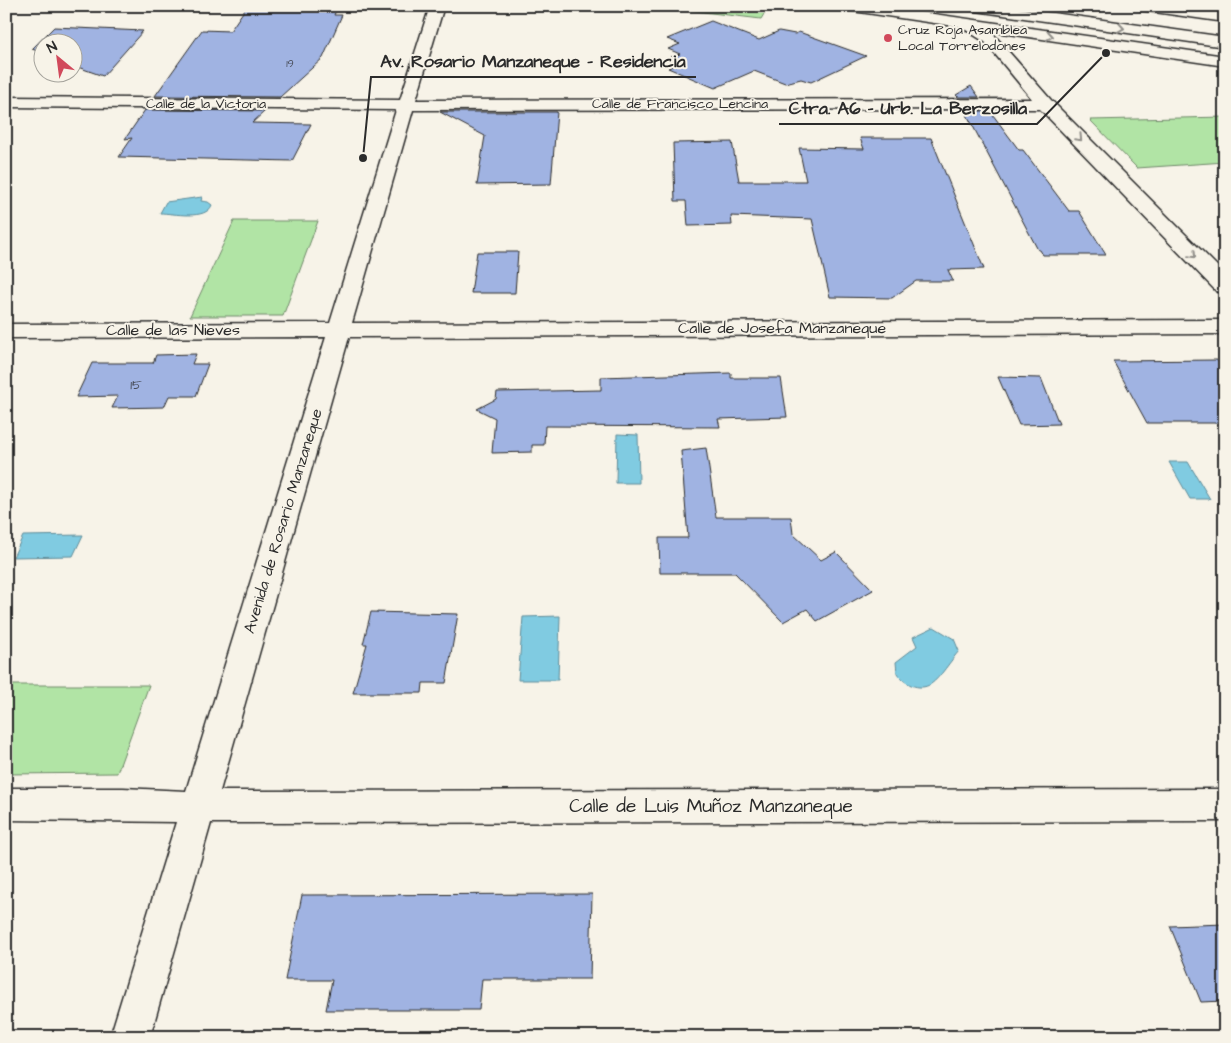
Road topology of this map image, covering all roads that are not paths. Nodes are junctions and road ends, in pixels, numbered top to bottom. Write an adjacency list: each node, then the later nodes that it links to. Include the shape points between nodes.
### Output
1 (437, 6): 11 (main road, Avenida de Rosario Manzaneque)
2 (846, 6): 6 (main road)
3 (969, 6): 7 (main road, one-way to 7)
4 (1140, 6): 5 (main road)
5 (1225, 18)
6 (962, 23): 8 (main road, one-way to 8); 10 (main road, via 990,40)
7 (1225, 42)
8 (1225, 61)
9 (6, 102): 11 (main road, Calle de la Victoria)
10 (1045, 104): 11 (main road, Calle de Francisco Lencina); 12 (main road, one-way to 12)
11 (406, 105): 14 (main road, Avenida de Rosario Manzaneque)
12 (1225, 287)
13 (1225, 327): 14 (main road, Calle de Josefa Manzaneque)
14 (340, 328): 15 (main road, Calle de las Nieves); 18 (main road, Avenida de Rosario Manzaneque)
15 (6, 331)
16 (6, 804): 18 (main road, Calle de Luis Muñoz Manzaneque)
17 (1225, 805): 18 (main road, Calle de Luis Muñoz Manzaneque)
18 (198, 807): 19 (main road, Avenida de Rosario Manzaneque)
19 (130, 1037)

